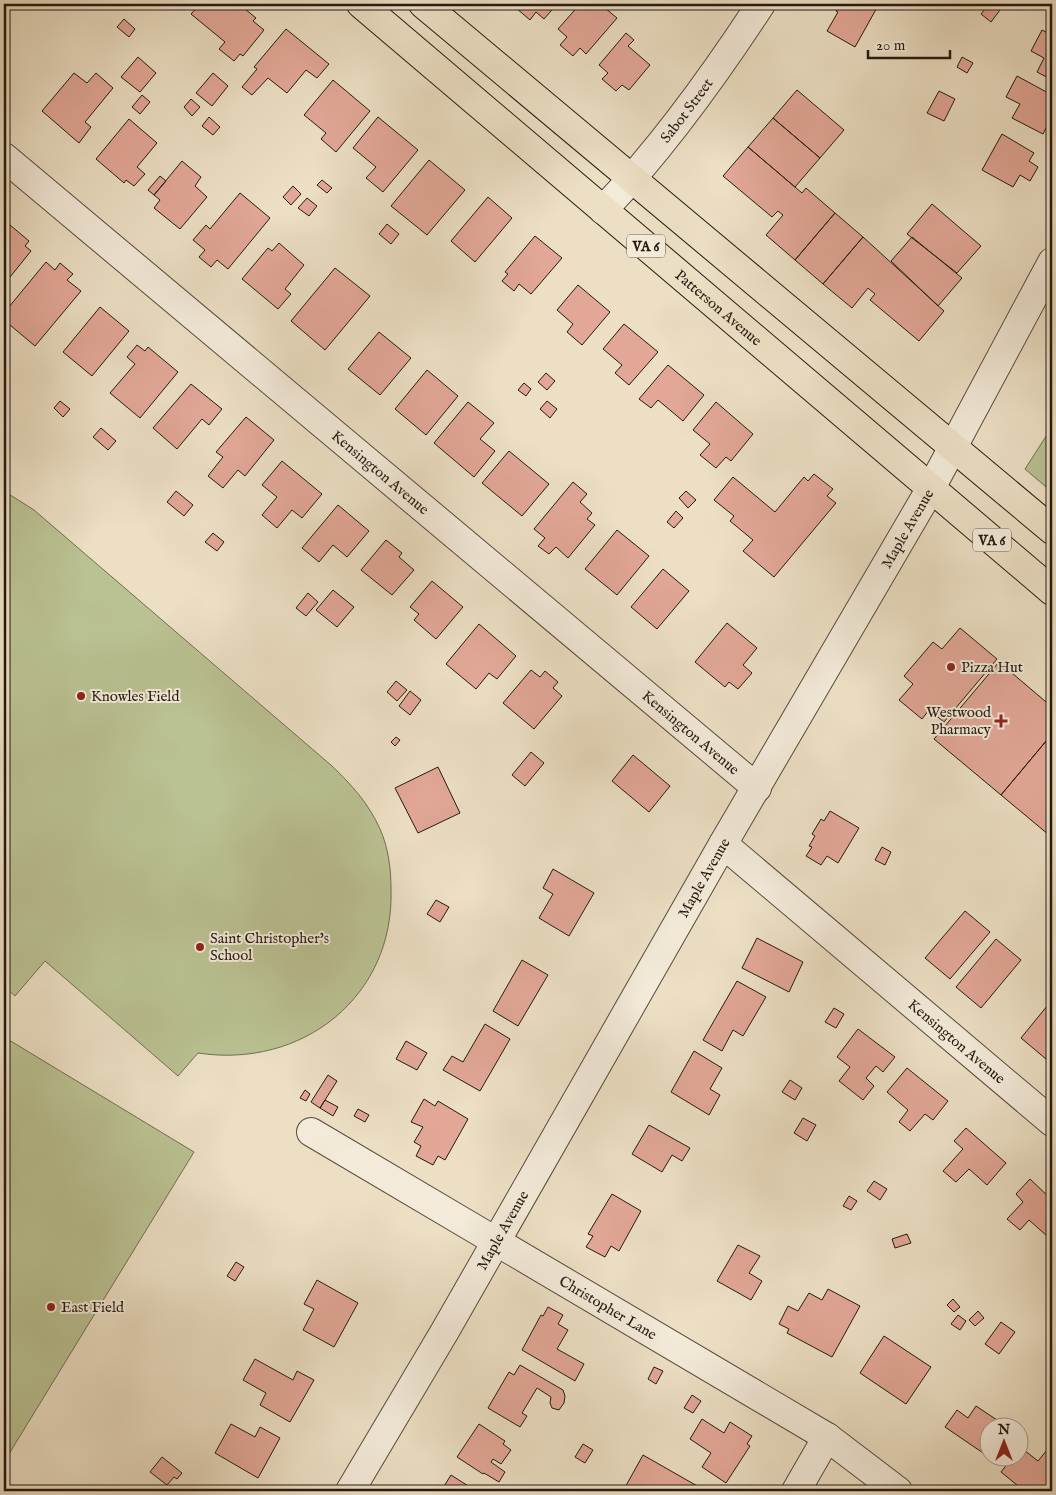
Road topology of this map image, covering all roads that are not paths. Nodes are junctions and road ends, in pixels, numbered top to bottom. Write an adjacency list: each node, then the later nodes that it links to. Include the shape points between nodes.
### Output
1 (361, 4): 6 (main road, Patterson Avenue / VA 6)
2 (423, 4): 5 (main road, VA 6)
3 (761, 4): 5 (street, Sabot Street, via 718,70)
4 (4, 157): 12 (street, Kensington Avenue)
5 (633, 179): 6 (street, Sabot Street); 8 (main road, VA 6)
6 (603, 210): 9 (main road, Patterson Avenue / VA 6)
7 (1052, 262): 8 (street, Maple Avenue)
8 (954, 446): 9 (street, Maple Avenue); 10 (main road, VA 6)
9 (931, 488): 11 (main road, Patterson Avenue / VA 6); 12 (street, Maple Avenue)
10 (1052, 530)
11 (1052, 591)
12 (757, 788): 13 (street, Maple Avenue)
13 (723, 844): 14 (street, Kensington Avenue); 16 (street, Maple Avenue)
14 (1052, 1122)
15 (312, 1132): 16 (street, Christopher Lane)
16 (496, 1242): 17 (street, Christopher Lane); 18 (street, Maple Avenue)
17 (827, 1437): 19 (street); 20 (street, Christopher Lane)
18 (350, 1491)
19 (796, 1491)
20 (898, 1491)

